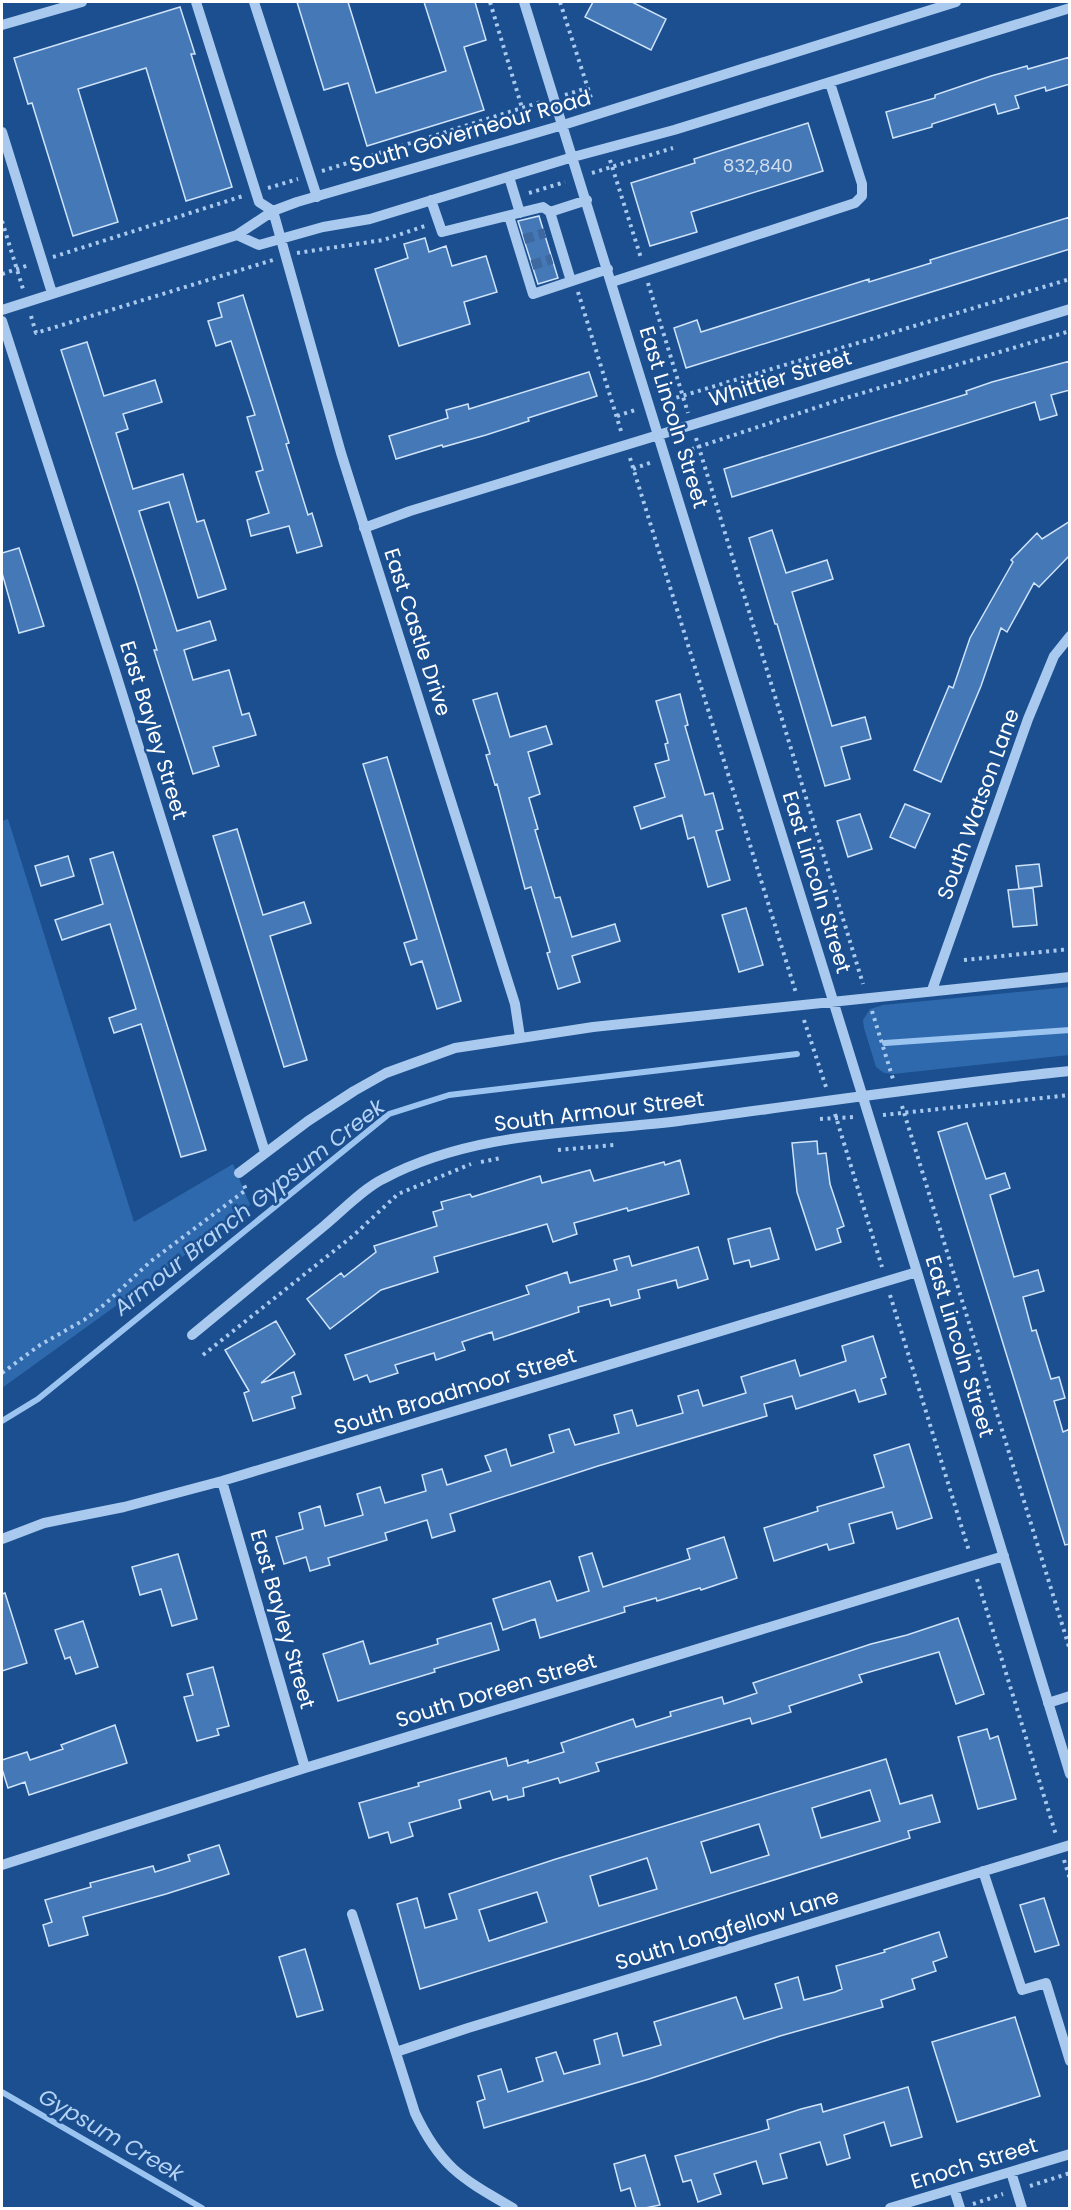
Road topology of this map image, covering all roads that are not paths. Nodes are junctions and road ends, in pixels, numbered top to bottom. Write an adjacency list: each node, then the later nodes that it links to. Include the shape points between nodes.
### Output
1 (82, 2): 7 (street)
2 (196, 2): 16 (street, via 259,202)
3 (254, 2): 13 (street)
4 (525, 2): 9 (street, East Lincoln Street)
5 (956, 2): 9 (street, South Governeour Road)
6 (1070, 8): 8 (street)
7 (2, 25)
8 (830, 83): 11 (street); 23 (street, via 862,184 862,196 855,203)
9 (563, 124): 11 (street, East Lincoln Street); 13 (street, South Governeour Road)
10 (2, 132): 24 (street)
11 (573, 157): 12 (street); 15 (street, East Lincoln Street)
12 (509, 177): 14 (street); 18 (street)
13 (317, 196): 16 (street, South Governeour Road)
14 (431, 200): 18 (street, via 442,232); 20 (street, via 370,219)
15 (586, 200): 17 (street); 21 (street, East Lincoln Street)
16 (273, 211): 19 (street, South Governeour Road); 20 (street, East Castle Drive)
17 (552, 211): 18 (street, via 543,207); 22 (street, via 550,231 558,257)
18 (515, 214): 22 (street, via 533,294)
19 (237, 235): 20 (street, via 259,245); 24 (street, South Governeour Road)
20 (280, 238): 29 (street, East Castle Drive)
21 (608, 269): 22 (street); 23 (street, East Lincoln Street)
22 (573, 280)
23 (612, 282): 28 (street, East Lincoln Street)
24 (52, 293): 26 (street, South Governeour Road)
25 (1070, 309): 28 (street, Whittier Street)
26 (2, 310)
27 (2, 321): 37 (street, East Bayley Street)
28 (660, 436): 29 (street, Whittier Street); 33 (street, East Lincoln Street)
29 (364, 528): 34 (street, East Castle Drive, via 515,1004)
30 (1070, 636): 32 (street, South Watson Lane, via 1054,656 1028,719)
31 (1070, 977): 32 (street)
32 (932, 990): 33 (street)
33 (833, 1001): 34 (street); 36 (street, East Lincoln Street)
34 (520, 1037): 37 (street, via 455,1048 386,1073)
35 (1070, 1071): 36 (street, South Armour Street)
36 (863, 1097): 39 (street, East Lincoln Street); 40 (street, South Armour Street, via 520,1138 419,1162 380,1180)
37 (265, 1152): 38 (street)
38 (239, 1173)
39 (917, 1272): 41 (street, South Broadmoor Street); 43 (street, East Lincoln Street)
40 (192, 1335)
41 (222, 1481): 42 (street, South Broadmoor Street, via 44,1523); 46 (street, East Bayley Street)
42 (2, 1539)
43 (1004, 1556): 45 (street, East Lincoln Street); 46 (street, South Doreen Street)
44 (1070, 1696): 45 (street)
45 (1048, 1703): 47 (street, East Lincoln Street)
46 (305, 1768): 49 (street, South Doreen Street)
47 (1070, 1774)
48 (1065, 1846): 50 (street, South Longfellow Lane)
49 (2, 1865)
50 (983, 1871): 52 (street, South Longfellow Lane); 53 (street, via 1022,1990 1046,1983)
51 (352, 1914): 52 (street)
52 (396, 2052): 57 (street, via 415,2113 436,2151 466,2181)
53 (1070, 2061)
54 (1070, 2154): 55 (street, Enoch Street)
55 (1011, 2172): 56 (street, Enoch Street); 60 (street)
56 (954, 2189): 58 (street, Enoch Street); 59 (street)
57 (513, 2208)
58 (890, 2208)
59 (960, 2208)
60 (1022, 2208)

